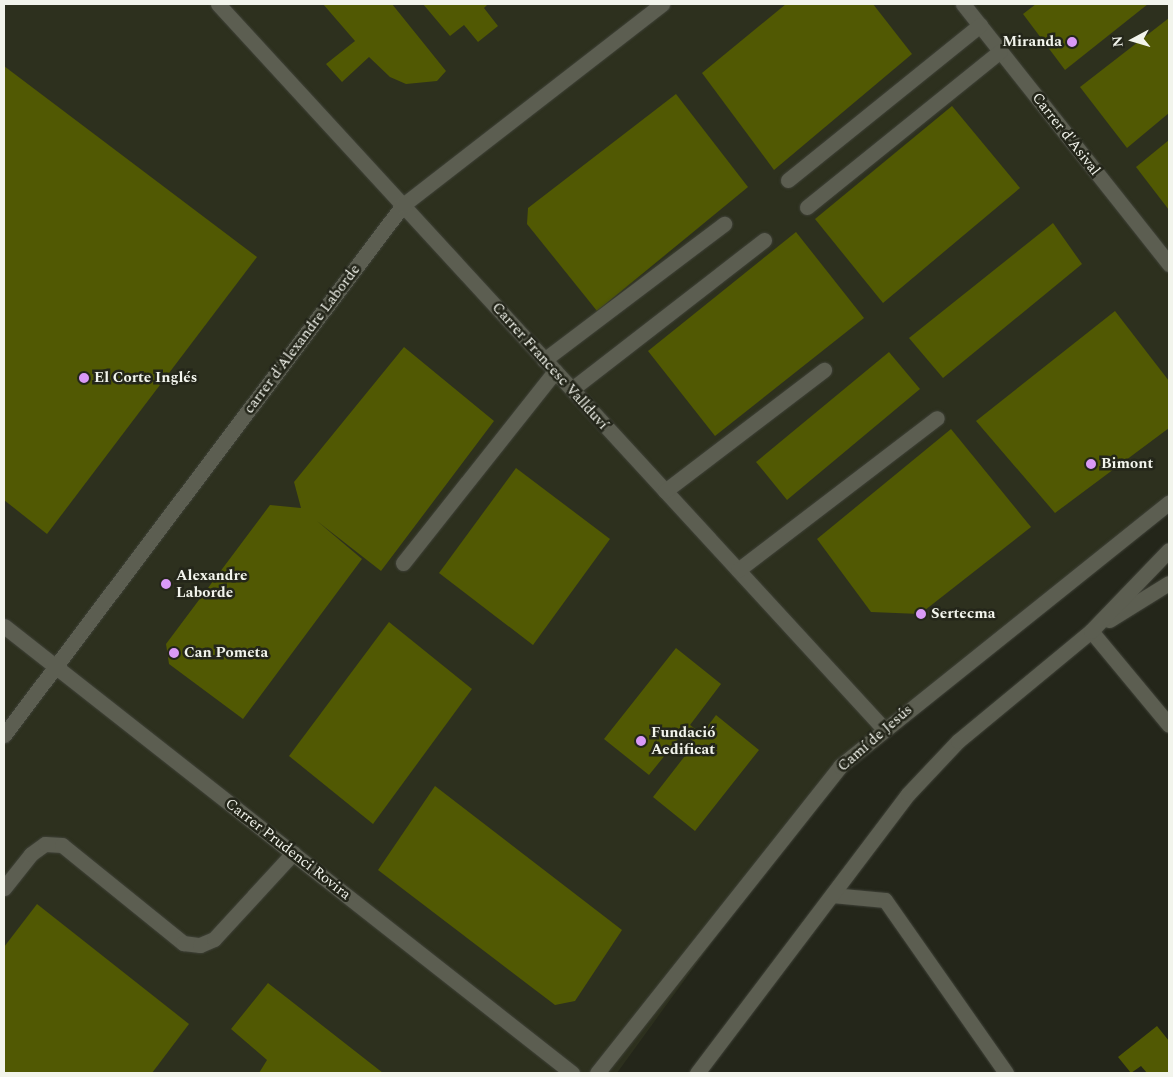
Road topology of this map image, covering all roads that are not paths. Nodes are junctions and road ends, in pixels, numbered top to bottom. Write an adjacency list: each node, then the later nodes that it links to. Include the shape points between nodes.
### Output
1 (218, 4): 7 (street, Carrer Francesc Vallduví)
2 (662, 4): 7 (street, carrer d'Alexandre Laborde)
3 (963, 4): 4 (street, Carrer d'Asival)
4 (980, 25): 5 (street, Carrer d'Asival); 6 (street)
5 (1000, 51): 8 (street); 11 (street, Carrer d'Asival)
6 (788, 180)
7 (403, 205): 12 (street, Carrer Francesc Vallduví); 25 (street, carrer d'Alexandre Laborde)
8 (807, 207)
9 (724, 224): 12 (street)
10 (764, 240): 15 (street)
11 (1169, 264)
12 (544, 360): 14 (street, Carrer Francesc Vallduví)
13 (824, 370): 17 (street)
14 (555, 371): 15 (street, Carrer Francesc Vallduví); 20 (street)
15 (572, 389): 17 (street, Carrer Francesc Vallduví)
16 (937, 418): 21 (street)
17 (665, 491): 21 (street, Carrer Francesc Vallduví)
18 (1169, 502): 27 (street, Camí de Jesús)
19 (1169, 550): 24 (street)
20 (403, 562)
21 (738, 570): 27 (street, Carrer Francesc Vallduví)
22 (1169, 583): 24 (street)
23 (4, 626): 25 (street, Carrer Prudenci Rovira)
24 (1091, 631): 26 (street); 31 (street, via 958,741 908,794)
25 (56, 666): 28 (street, carrer d'Alexandre Laborde); 29 (street, Carrer Prudenci Rovira)
26 (1169, 725)
27 (883, 728): 33 (street, Camí de Jesús, via 840,766)
28 (4, 735)
29 (293, 853): 30 (street, via 214,939 200,945 183,943 62,845 46,844 31,854); 32 (street, Carrer Prudenci Rovira)
30 (4, 888)
31 (832, 895): 34 (street); 35 (street, via 885,900)
32 (572, 1073)
33 (597, 1073)
34 (697, 1073)
35 (1006, 1073)

